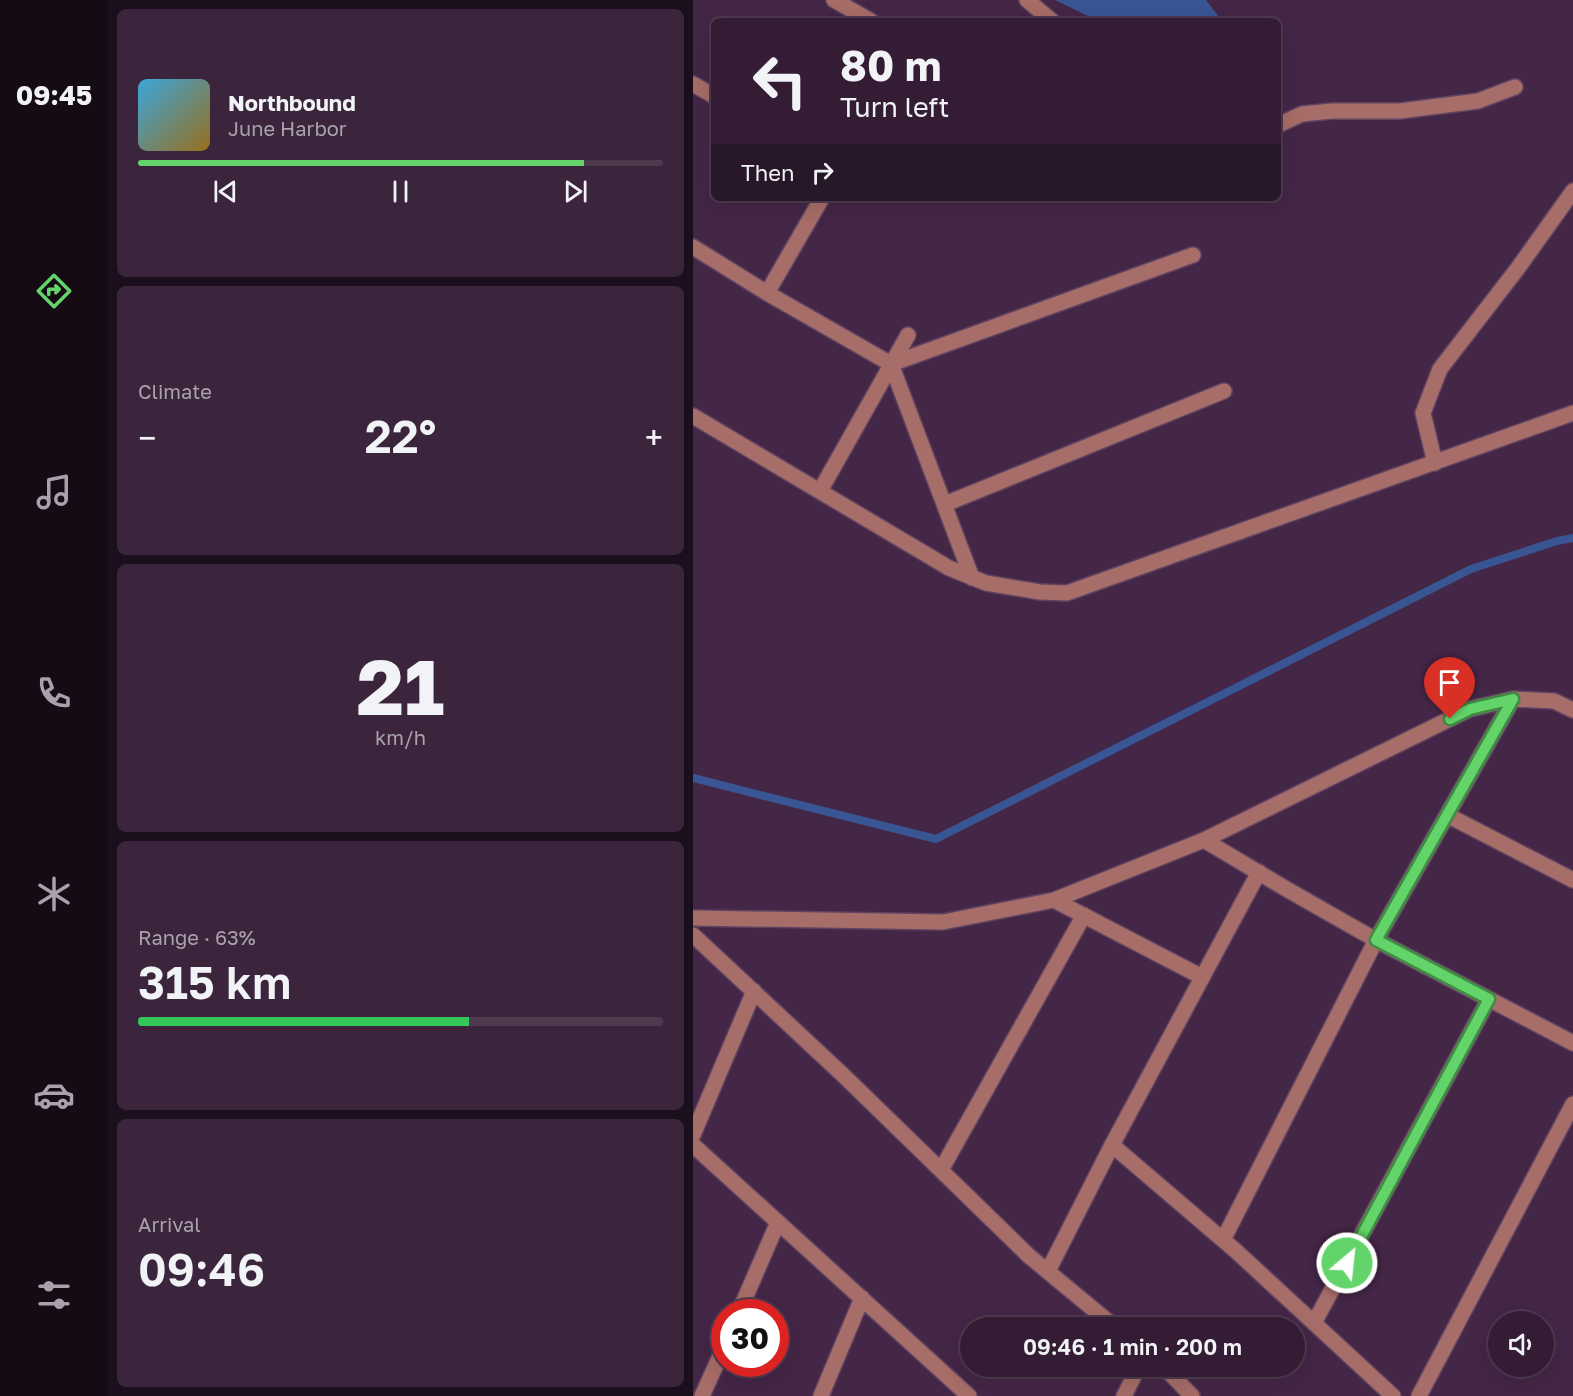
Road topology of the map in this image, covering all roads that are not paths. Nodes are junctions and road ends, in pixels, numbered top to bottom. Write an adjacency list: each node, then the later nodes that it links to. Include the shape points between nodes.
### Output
1 (834, 0): 3 (street)
2 (1027, 0): 4 (street)
3 (866, 18)
4 (1048, 18)
5 (693, 84): 7 (street)
6 (1515, 87): 8 (street, via 1477,101 1400,111 1302,114)
7 (711, 94)
8 (1281, 123)
9 (1573, 191): 19 (street, via 1440,369 1423,413)
10 (820, 201): 13 (street)
11 (693, 247): 13 (street)
12 (1193, 255): 15 (street)
13 (768, 293): 15 (street)
14 (908, 335): 15 (street)
15 (891, 364): 20 (street); 21 (street)
16 (1224, 391): 21 (street)
17 (1573, 413): 19 (street)
18 (693, 416): 20 (street)
19 (1435, 463): 22 (street, via 1067,593 1040,592)
20 (820, 491): 22 (street)
21 (945, 504): 22 (street)
22 (972, 578)
23 (1513, 699): 24 (street, via 1554,701); 25 (street); 26 (street, via 1470,709)
24 (1573, 710)
25 (1447, 815): 28 (street); 33 (street)
26 (1204, 840): 27 (street); 29 (street)
27 (1259, 872): 33 (street); 34 (street)
28 (1573, 880)
29 (1054, 900): 30 (street); 31 (street, via 943,922)
30 (1084, 915): 34 (street); 42 (street)
31 (693, 918)
32 (693, 935): 35 (street)
33 (1376, 940): 36 (street); 44 (street)
34 (1202, 977): 41 (street)
35 (754, 991): 39 (street); 42 (street)
36 (1489, 999): 37 (street); 49 (street)
37 (1573, 1043)
38 (1573, 1104): 59 (street)
39 (693, 1135)
40 (693, 1145): 43 (street)
41 (1112, 1145): 44 (street); 45 (street)
42 (941, 1170): 45 (street)
43 (778, 1222): 46 (street); 47 (street)
44 (1223, 1240): 49 (street)
45 (1048, 1271): 48 (street)
46 (862, 1298): 54 (street); 55 (street)
47 (745, 1299)
48 (1103, 1317)
49 (1314, 1323): 58 (street)
50 (711, 1376): 53 (street)
51 (1134, 1377): 56 (street)
52 (1174, 1377): 57 (street)
53 (702, 1396)
54 (821, 1396)
55 (969, 1396)
56 (1124, 1396)
57 (1192, 1396)
58 (1393, 1396)
59 (1419, 1396)

